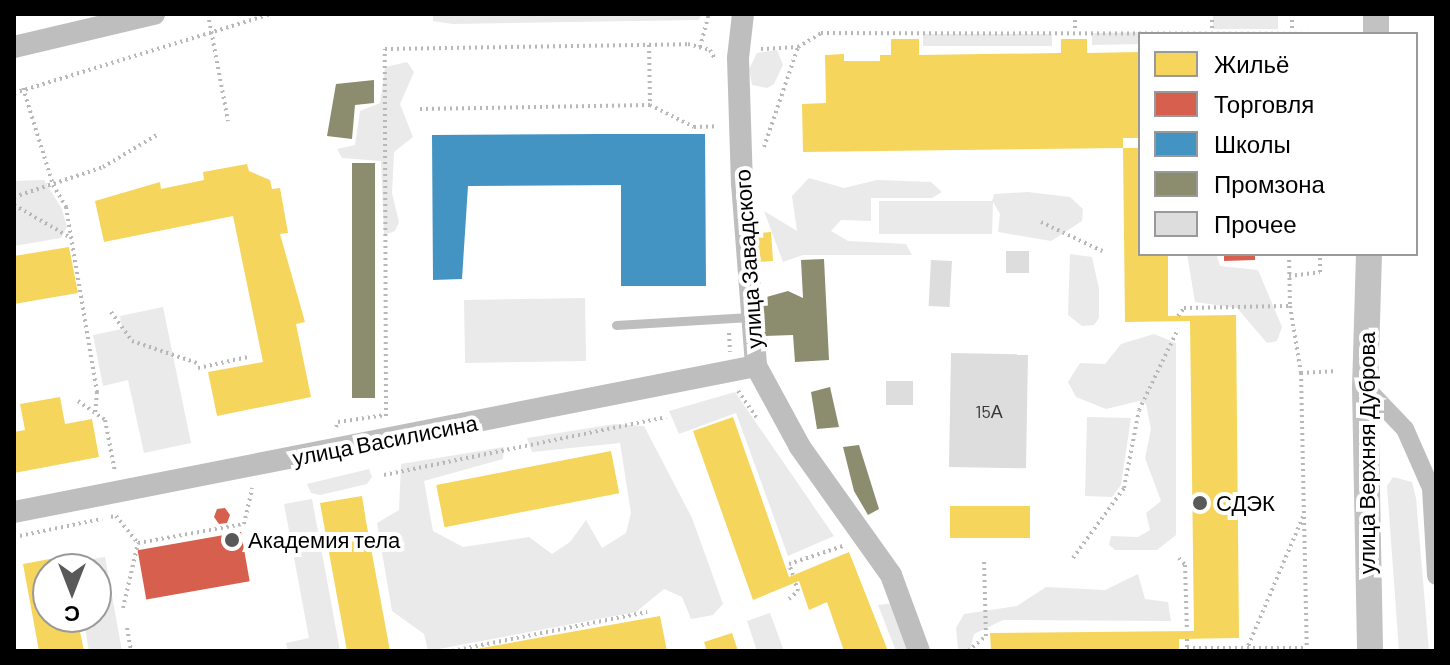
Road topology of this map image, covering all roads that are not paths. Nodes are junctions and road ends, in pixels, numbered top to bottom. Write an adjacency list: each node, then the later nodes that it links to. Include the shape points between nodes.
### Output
1 (154, 14): 3 (street)
2 (743, 14): 5 (street, улица Завадского, via 738,58)
3 (14, 47)
4 (1369, 256): 8 (main road, улица Верхняя Дуброва)
5 (750, 317): 6 (lane); 7 (street, улица Завадского)
6 (616, 325)
7 (756, 366): 9 (street, улица Василисина); 11 (street, улица Завадского, via 800,447 891,575)
8 (1365, 387): 10 (street, via 1405,429 1431,488); 12 (main road, улица Верхняя Дуброва)
9 (14, 512)
10 (1436, 576)
11 (919, 651)
12 (1370, 651)

